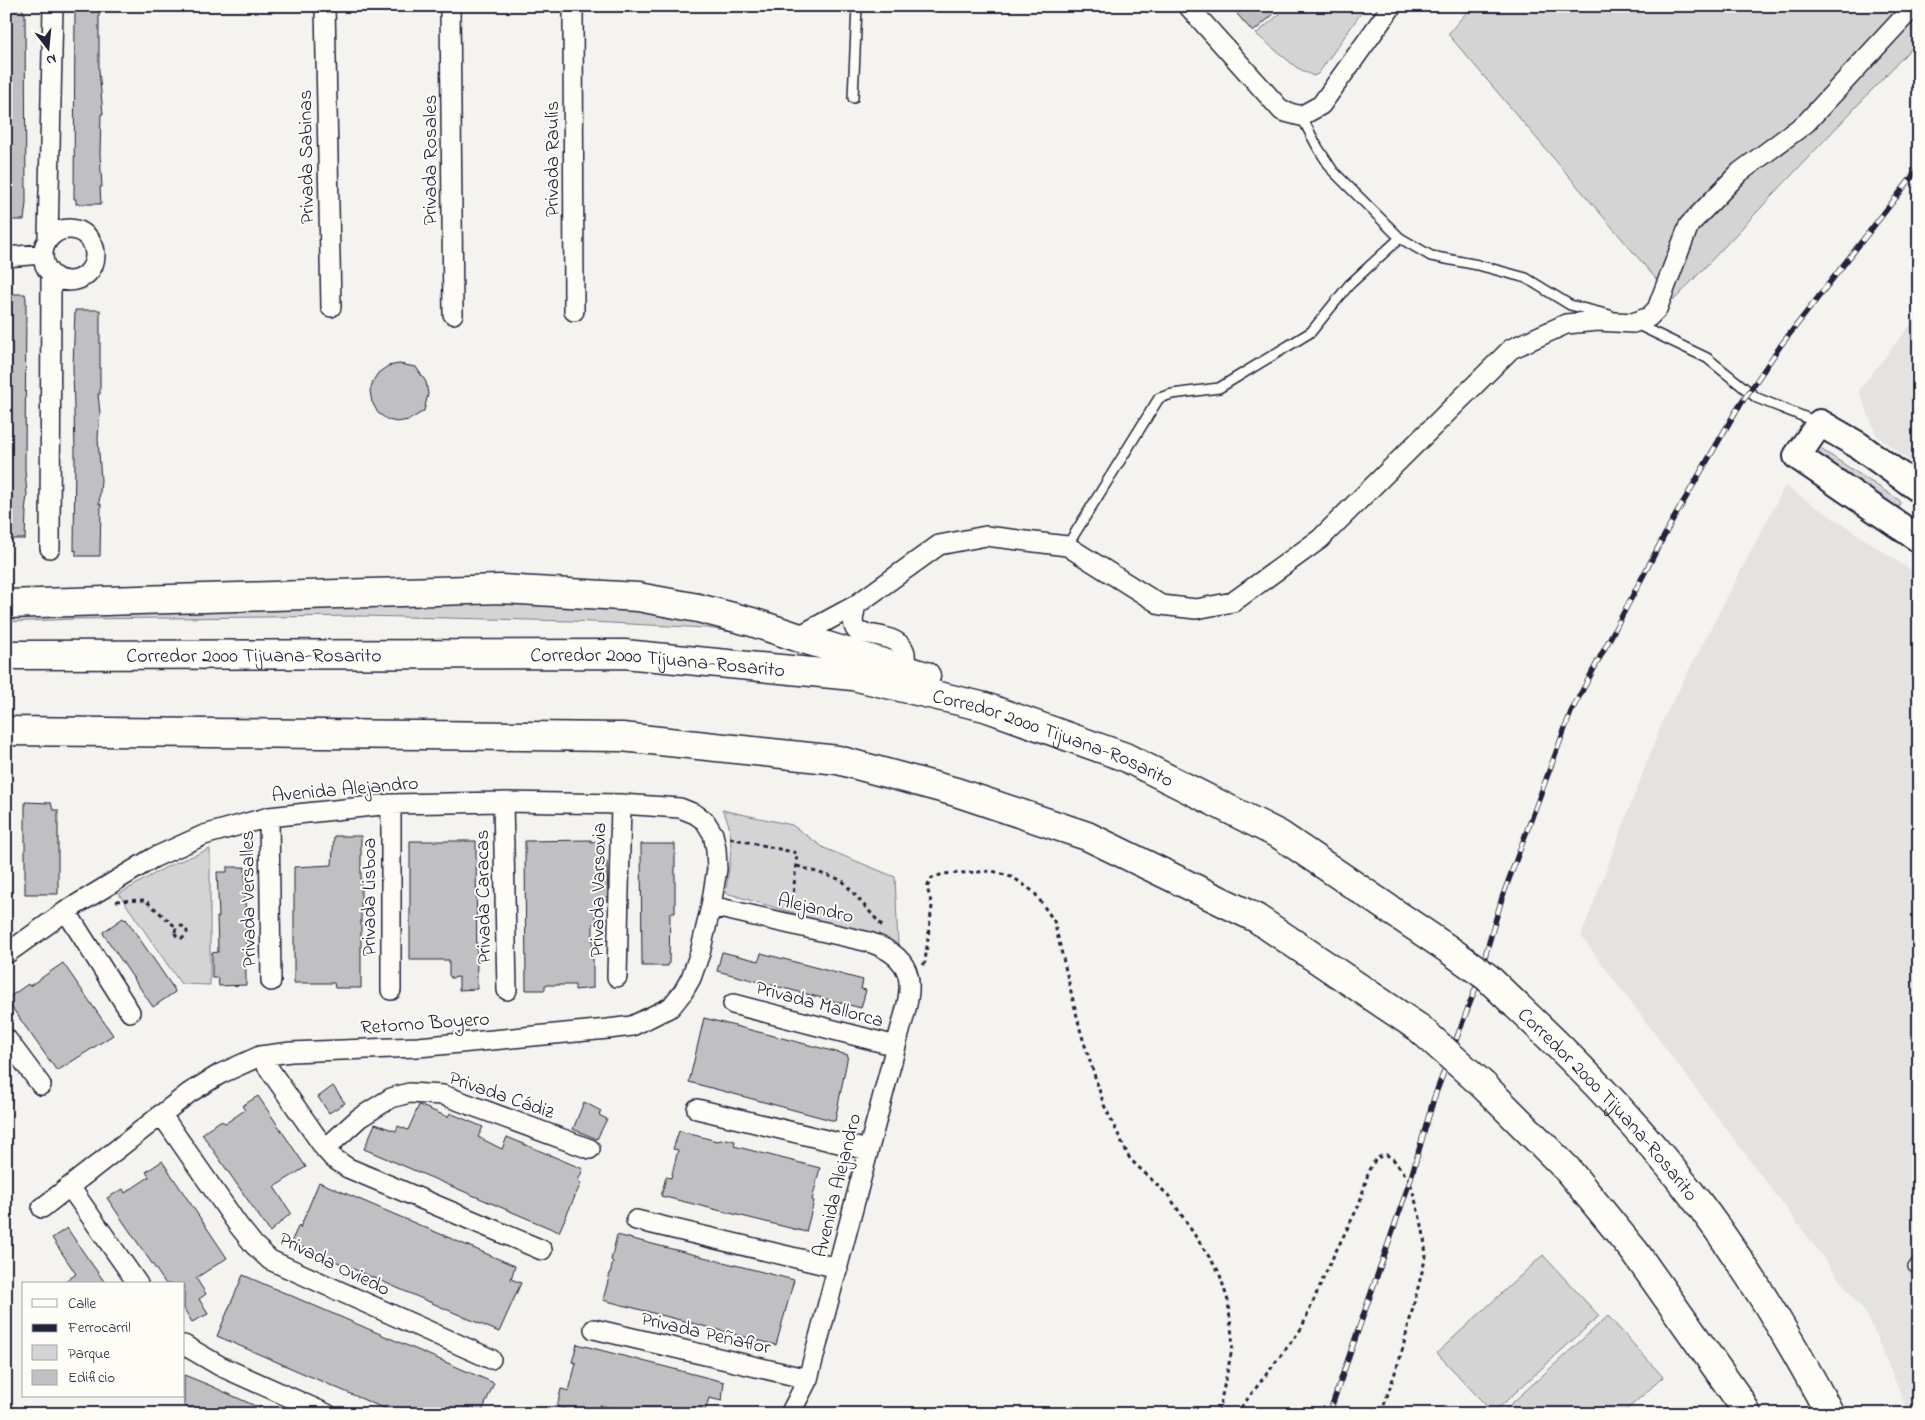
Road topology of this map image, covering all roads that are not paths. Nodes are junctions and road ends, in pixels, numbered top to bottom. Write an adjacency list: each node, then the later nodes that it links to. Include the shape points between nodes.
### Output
1 (53, 6): 12 (street)
2 (324, 6): 15 (street, Privada Sabinas)
3 (450, 6): 17 (street, Privada Rosales)
4 (573, 6): 16 (street, Privada Raulís)
5 (857, 6): 9 (lane)
6 (1392, 6): 10 (street, via 1321,105)
7 (1914, 6): 18 (street, via 1806,123 1740,172 1689,225 1658,309)
8 (1195, 9): 10 (street, via 1282,110)
9 (853, 98)
10 (1301, 116): 11 (lane, via 1333,171)
11 (1400, 238): 18 (lane, via 1431,256 1526,278 1570,305); 22 (lane, via 1348,285 1311,332 1218,388 1159,398)
12 (45, 246): 13 (street); 14 (street, via 44,265); 14 (street, via 55,232 74,229 83,232 94,248 92,266 78,279 68,281)
13 (6, 257)
14 (51, 274): 23 (street)
15 (331, 307)
16 (574, 312)
17 (453, 314)
18 (1633, 323): 19 (lane, via 1707,358 1757,398); 22 (street, via 1598,321 1566,324 1511,349 1320,539 1234,602 1196,609 1161,605)
19 (1820, 423): 20 (street, via 1858,445); 21 (street, via 1797,456)
20 (1919, 489)
21 (1915, 528)
22 (1067, 546): 25 (street, via 986,536 939,545)
23 (50, 548)
24 (6, 604): 26 (highway, via 501,588 638,597 752,622)
25 (856, 605): 26 (street); 28 (street, via 854,629 890,639 902,646 905,654)
26 (797, 638): 28 (highway)
27 (6, 655): 28 (highway, Corredor 2000 Tijuana-Rosarito, via 624,654)
28 (903, 678): 72 (highway, Corredor 2000 Tijuana-Rosarito, bridge, via 920,673 985,706 1125,757 1280,835 1487,977 1611,1099 1690,1192 1755,1284)
29 (6, 732): 30 (highway)
30 (46, 732): 31 (highway); 71 (highway, bridge, via 622,737 838,760 956,792 1087,836 1256,918 1419,1028 1567,1170 1635,1252)
31 (6, 742)
32 (503, 802): 33 (street, Avenida Alejandro); 34 (street, Avenida Alejandro); 45 (street, Privada Caracas)
33 (391, 804): 35 (street, Avenida Alejandro); 44 (street, Privada Lisboa)
34 (622, 804): 36 (street, Avenida Alejandro, via 680,808 705,821); 42 (street, Privada Varsovia)
35 (269, 817): 38 (street, Avenida Alejandro, via 204,835 153,858); 43 (street, Privada Versalles)
36 (713, 834): 37 (street, Retorno Boyero, via 717,869)
37 (711, 906): 41 (street, Alejandro, via 868,942 885,948); 50 (street, Retorno Boyero, via 692,978 683,992 671,1007 632,1026 418,1047)
38 (66, 911): 40 (street, Avenida Alejandro); 47 (street)
39 (6, 935): 40 (street)
40 (6, 954)
41 (903, 965): 49 (street, Avenida Alejandro, via 906,1004)
42 (617, 977)
43 (271, 981)
44 (391, 990)
45 (506, 990)
46 (733, 1004): 49 (street, Privada Mallorca)
47 (130, 1012)
48 (6, 1038): 51 (street)
49 (896, 1046): 56 (street, Avenida Alejandro)
50 (260, 1056): 53 (street, Retorno Boyero, via 220,1074); 54 (street)
51 (41, 1085)
52 (697, 1109): 56 (street)
53 (161, 1114): 57 (street, Retorno Boyero); 67 (street, Privada Oviedo, via 238,1225 270,1260)
54 (325, 1149): 55 (street, Privada Cádiz, via 359,1118 391,1098 409,1093 443,1095); 60 (street, via 348,1168)
55 (590, 1149)
56 (868, 1150): 63 (street, Avenida Alejandro)
57 (70, 1187): 58 (street, Retorno Boyero); 64 (street)
58 (42, 1208)
59 (636, 1220): 63 (street)
60 (542, 1250)
61 (1919, 1259): 62 (lane)
62 (1913, 1267)
63 (838, 1268): 68 (street, Avenida Alejandro)
64 (137, 1282)
65 (594, 1329): 68 (street, Privada Peñaflor)
66 (185, 1346): 69 (street, via 220,1366)
67 (491, 1359)
68 (808, 1379): 70 (street, Avenida Alejandro)
69 (327, 1414)
70 (790, 1414)
71 (1747, 1414)
72 (1830, 1414)

